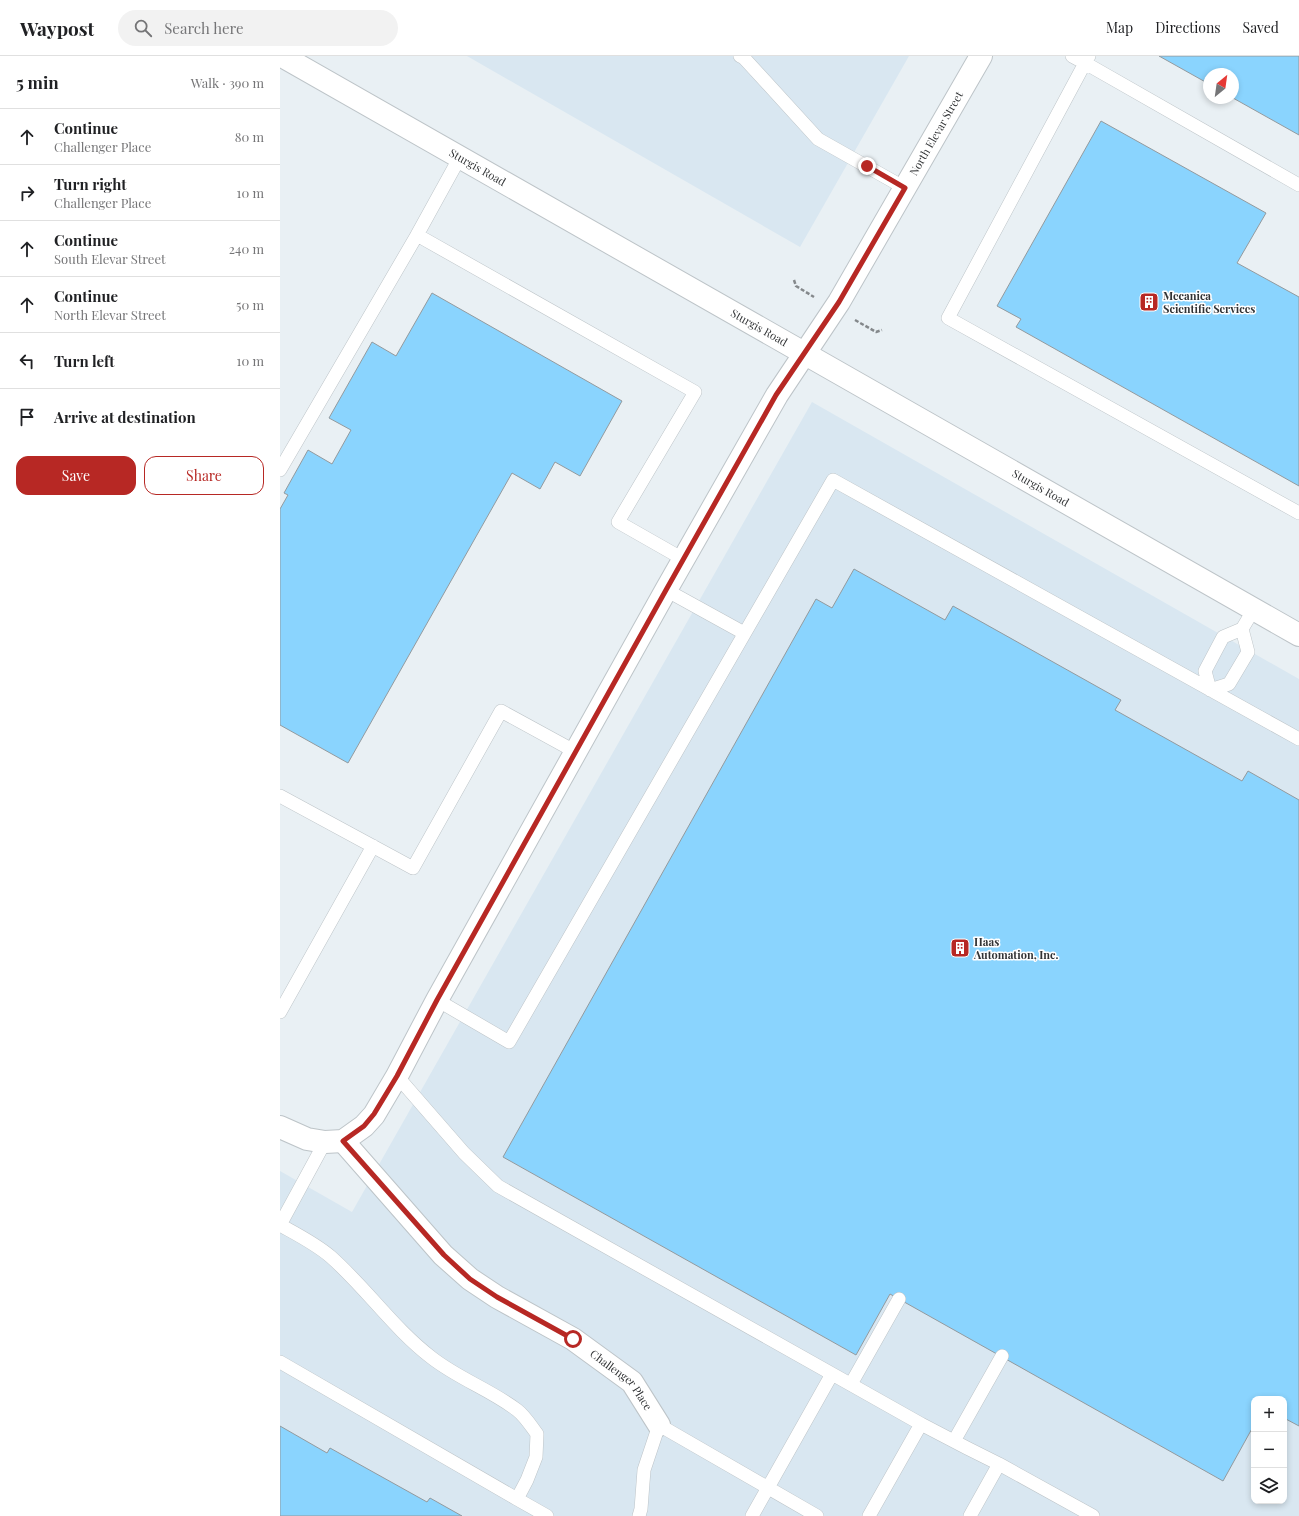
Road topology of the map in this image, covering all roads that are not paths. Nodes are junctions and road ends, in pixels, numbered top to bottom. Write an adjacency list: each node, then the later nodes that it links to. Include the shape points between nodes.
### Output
1 (282, 56): 6 (street, Sturgis Road)
2 (981, 56): 8 (street, North Elevar Street)
3 (1072, 56): 5 (lane)
4 (743, 57): 8 (lane, via 818,139)
5 (1087, 60): 7 (lane); 12 (lane, via 948,318)
6 (460, 157): 9 (lane); 10 (street, Sturgis Road)
7 (1299, 185)
8 (905, 188): 10 (street, North Elevar Street, via 839,302)
9 (416, 235): 11 (lane); 13 (lane, via 695,392 618,522)
10 (804, 354): 13 (street, North Elevar Street, via 776,395); 15 (street, Sturgis Road)
11 (280, 470)
12 (1299, 513)
13 (683, 559): 14 (street, North Elevar Street)
14 (666, 590): 17 (lane); 21 (street, North Elevar Street)
15 (1254, 609): 16 (lane); 18 (street, Sturgis Road)
16 (1242, 629): 19 (lane, via 1223,637 1205,671); 19 (lane, via 1248,652 1229,684)
17 (744, 634): 19 (lane, via 833,480); 24 (lane, via 509,1042)
18 (1299, 635)
19 (1210, 690): 20 (lane)
20 (1299, 739)
21 (576, 752): 23 (lane, via 501,711 413,868); 24 (street, North Elevar Street)
22 (280, 796): 23 (lane)
23 (373, 846): 25 (lane)
24 (437, 1000): 26 (street, North Elevar Street)
25 (280, 1012)
26 (397, 1076): 28 (street, North Elevar Street, via 364,1126); 33 (lane, via 464,1153 498,1186)
27 (280, 1127): 28 (street, via 307,1139)
28 (334, 1142): 29 (lane); 36 (street, Challenger Place, via 470,1279 573,1339 632,1382)
29 (280, 1225): 40 (lane, via 330,1256 404,1334 432,1359 519,1411 537,1434 536,1457)
30 (899, 1299): 34 (lane)
31 (1002, 1356): 37 (lane)
32 (280, 1362): 40 (lane)
33 (832, 1374): 34 (lane); 39 (lane)
34 (851, 1384): 35 (lane)
35 (921, 1424): 37 (lane); 45 (lane)
36 (658, 1425): 39 (lane); 42 (lane, via 644,1470)
37 (954, 1441): 38 (lane)
38 (999, 1464): 46 (lane); 47 (lane)
39 (768, 1488): 43 (lane); 44 (lane)
40 (517, 1499): 41 (lane)
41 (547, 1516)
42 (639, 1516)
43 (752, 1516)
44 (817, 1516)
45 (869, 1516)
46 (970, 1516)
47 (1093, 1516)

